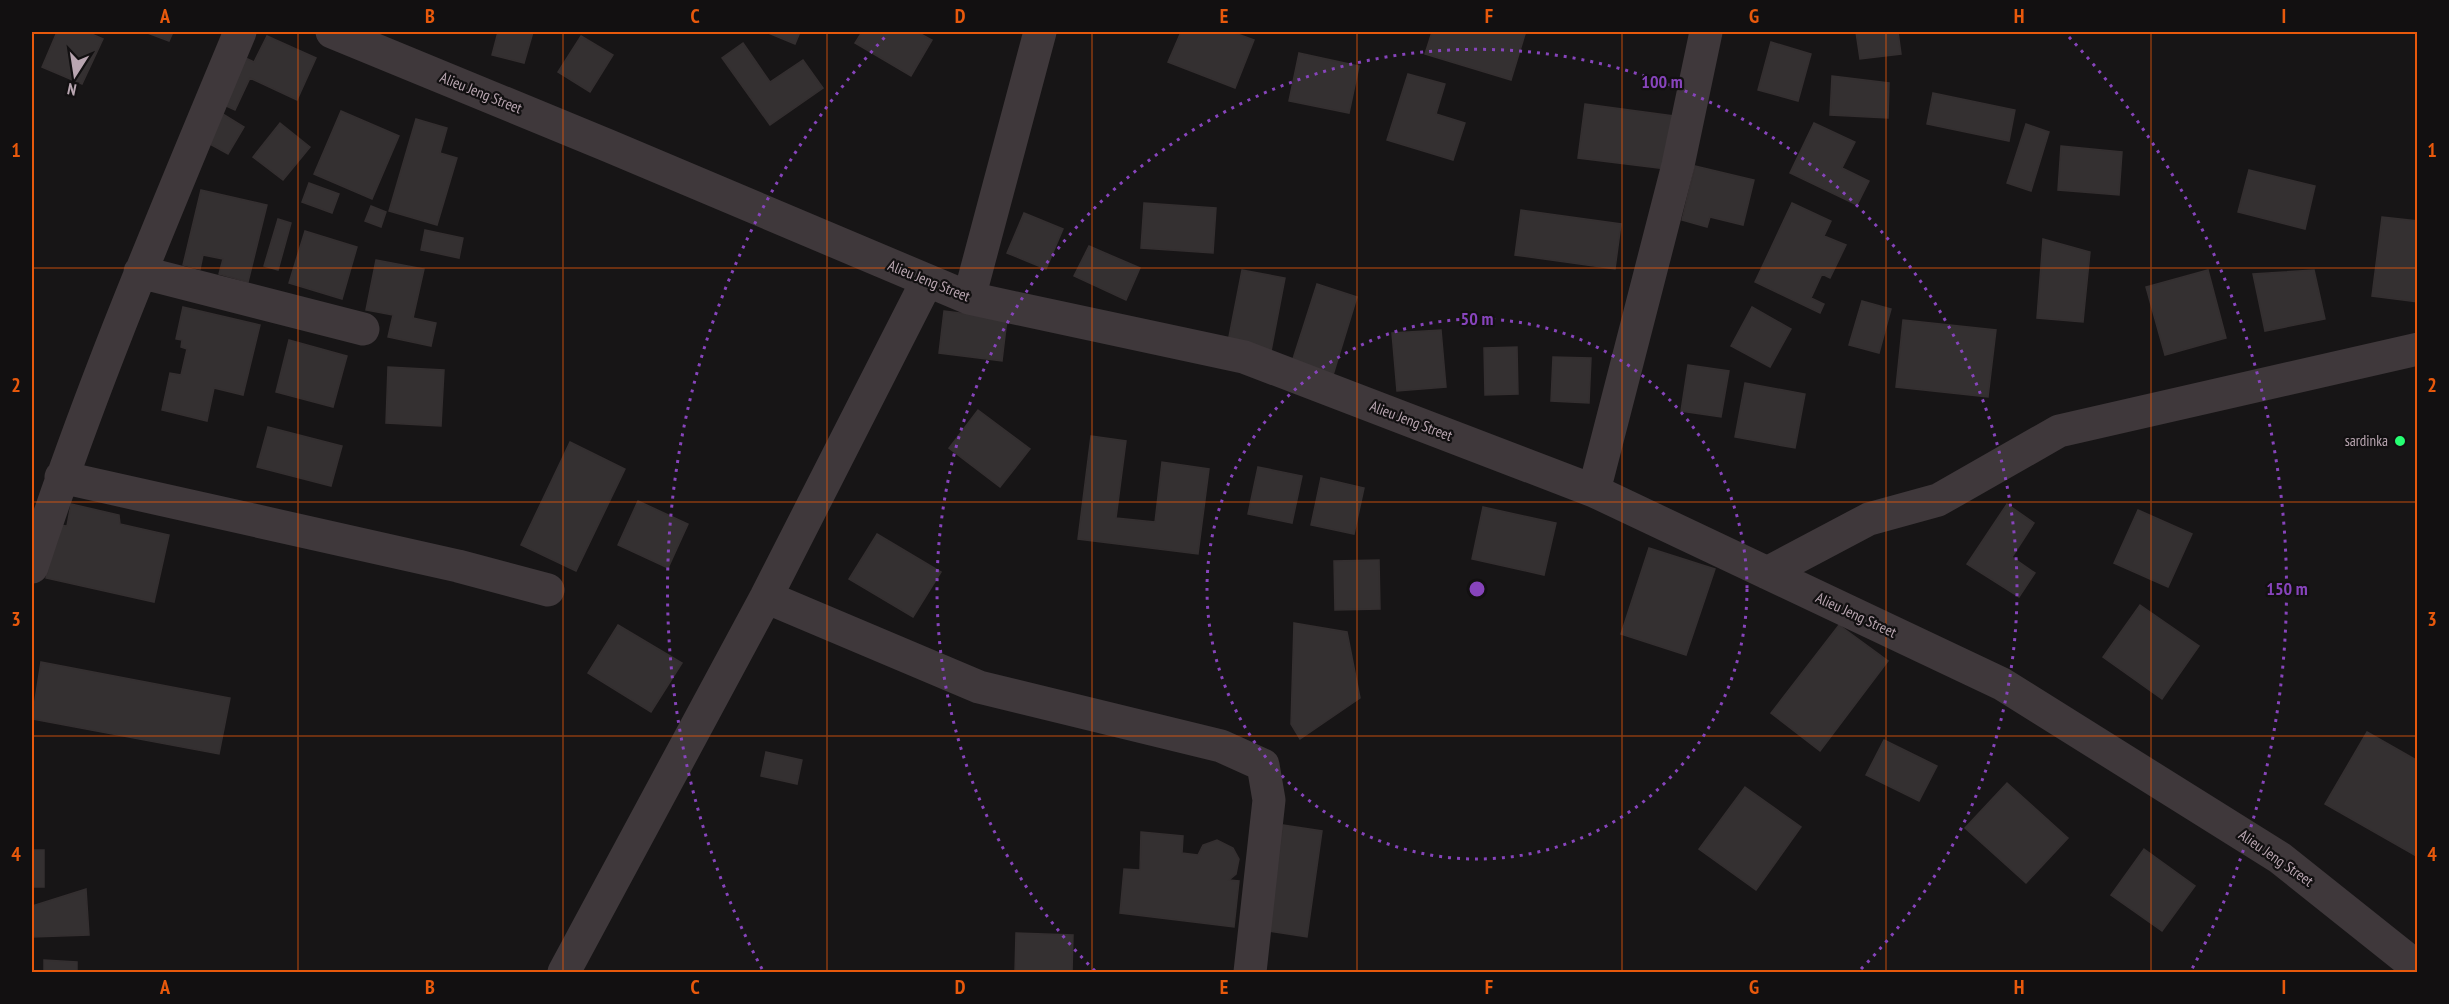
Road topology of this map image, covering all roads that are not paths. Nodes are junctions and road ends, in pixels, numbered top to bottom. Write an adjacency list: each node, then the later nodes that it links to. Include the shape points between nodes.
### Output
1 (240, 32): 5 (street)
2 (332, 32): 6 (street, Alieu Jeng Street)
3 (1040, 32): 7 (street)
4 (1706, 32): 11 (street, via 1678,165)
5 (140, 272): 8 (street); 10 (street)
6 (927, 281): 7 (street, Alieu Jeng Street); 15 (street)
7 (969, 298): 11 (street, Alieu Jeng Street, via 1244,357)
8 (363, 329)
9 (2418, 349): 13 (street, via 2059,431 1938,500 1869,519)
10 (61, 477): 12 (street); 14 (street, via 458,566)
11 (1594, 491): 13 (street, Alieu Jeng Street)
12 (32, 567)
13 (1767, 573): 16 (street, Alieu Jeng Street, via 2002,684 2280,858)
14 (548, 590)
15 (766, 597): 17 (street); 18 (street, via 979,687 1221,746 1263,765 1269,800)
16 (2418, 968)
17 (564, 972)
18 (1250, 972)

